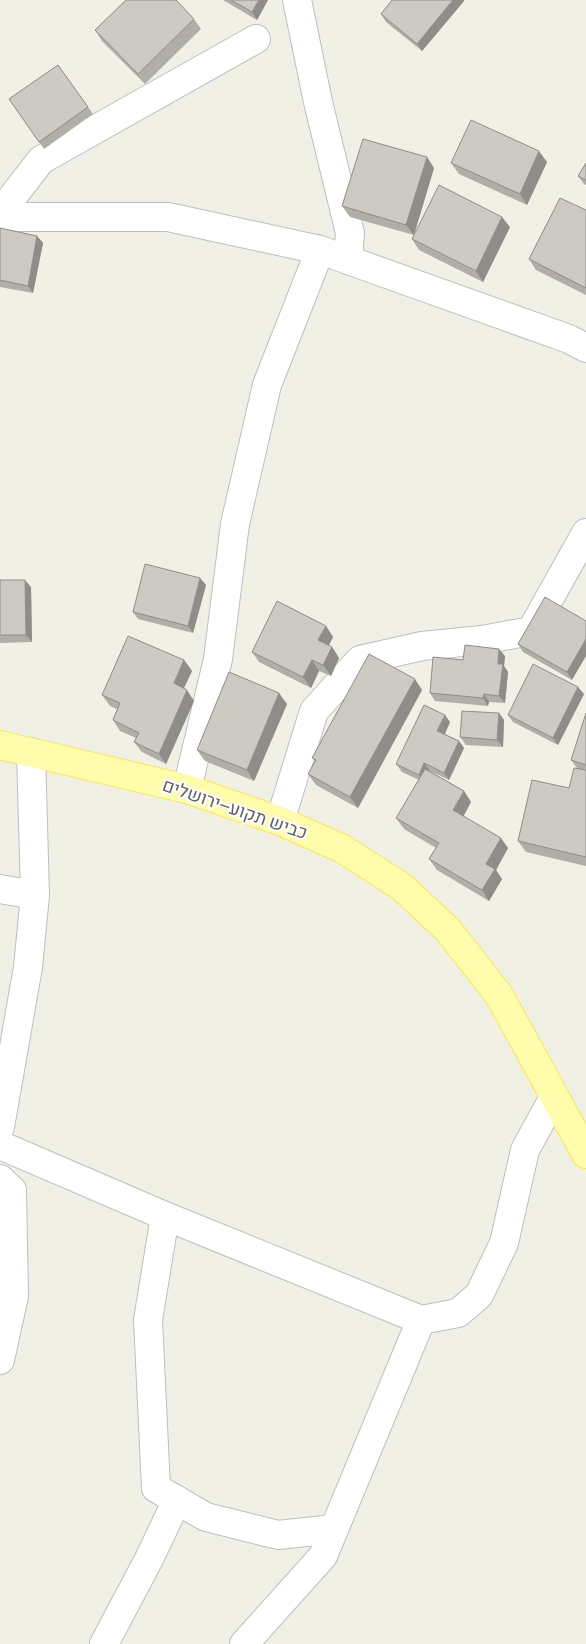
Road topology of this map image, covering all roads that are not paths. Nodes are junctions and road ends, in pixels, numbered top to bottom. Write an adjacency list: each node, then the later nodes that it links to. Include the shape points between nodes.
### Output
1 (297, 0): 6 (street, via 350,233)
2 (256, 39): 3 (street, via 41,160)
3 (0, 213)
4 (0, 217): 5 (street, via 168,217)
5 (320, 250): 6 (street); 11 (street, via 267,385 234,524 218,659)
6 (348, 260): 7 (street)
7 (586, 348)
8 (586, 533): 12 (street, via 532,632 422,646 360,660 314,711)
9 (0, 745): 10 (main road, כביש תקוע–ירושלים)
10 (31, 752): 11 (main road, כביש תקוע–ירושלים); 14 (street)
11 (187, 789): 12 (main road, כביש תקוע–ירושלים)
12 (280, 821): 15 (main road, כביש תקוע–ירושלים, via 343,849 402,887 448,930 499,994)
13 (0, 889): 14 (street)
14 (34, 895): 16 (street, via 28,967)
15 (554, 1097): 18 (main road, כביש תקוע–ירושלים); 21 (street, via 525,1150 504,1243 480,1295 458,1314)
16 (0, 1127)
17 (0, 1145): 20 (street)
18 (584, 1147)
19 (0, 1179): 22 (street, via 12,1190 14,1296)
20 (165, 1216): 21 (street); 23 (street, via 148,1320 156,1488)
21 (421, 1320): 24 (street)
22 (0, 1360)
23 (177, 1500): 24 (street, via 206,1517 278,1534); 25 (street)
24 (334, 1529): 26 (street, via 323,1556)
25 (104, 1644)
26 (244, 1644)

